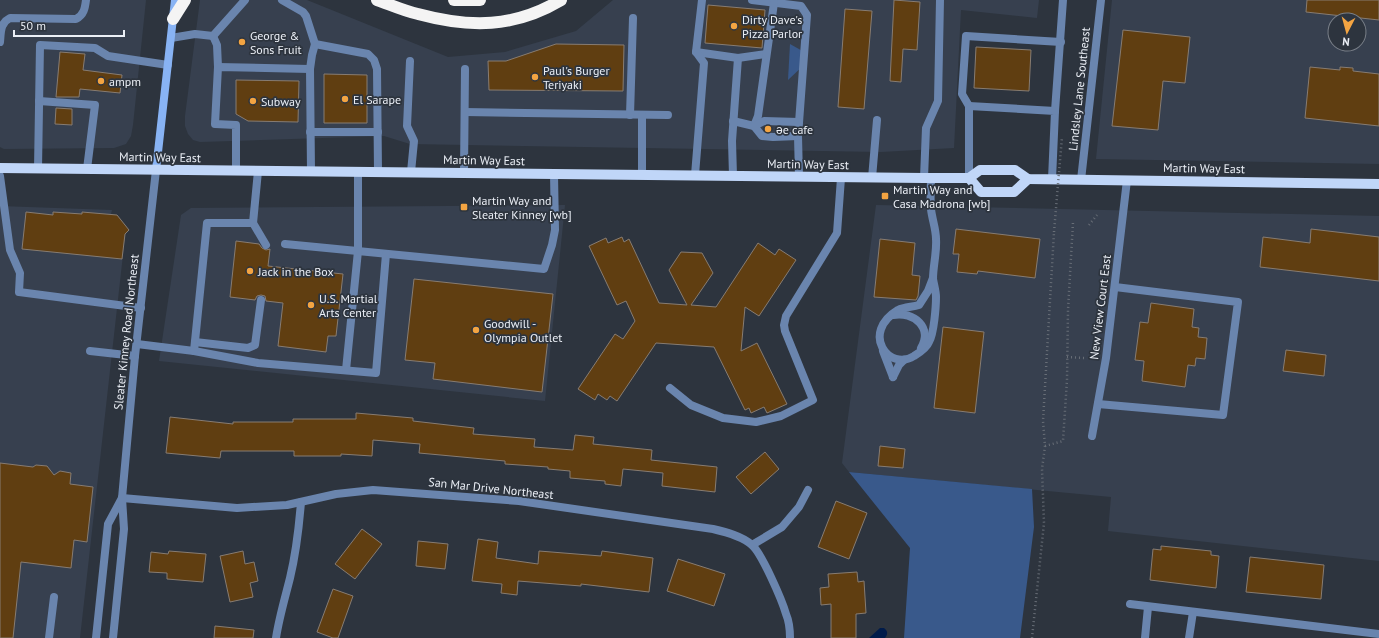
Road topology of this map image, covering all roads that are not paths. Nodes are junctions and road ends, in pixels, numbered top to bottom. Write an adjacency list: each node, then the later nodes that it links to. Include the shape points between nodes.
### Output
1 (86, 0): 20 (street, via 84,12 76,18 5,20 1,26)
2 (175, 0): 17 (main road)
3 (185, 0): 17 (highway)
4 (245, 0): 18 (street)
5 (282, 0): 22 (street, via 303,12)
6 (377, 0): 9 (highway, via 417,14 458,23 515,20 546,9)
7 (454, 0): 8 (highway)
8 (480, 0)
9 (561, 0)
10 (702, 0): 23 (street)
11 (752, 0): 15 (street)
12 (940, 0): 64 (street, via 938,101 926,128)
13 (1063, 0): 21 (street)
14 (1101, 0): 68 (street, Lindsley Lane Southeast)
15 (774, 2): 24 (street); 40 (street, via 801,6 807,15)
16 (633, 18): 35 (street)
17 (173, 19): 19 (main road)
18 (213, 36): 19 (street, via 195,34); 28 (street, via 217,45)
19 (171, 38): 27 (main road)
20 (0, 42)
21 (1061, 42): 32 (street, via 966,36 962,94); 33 (street)
22 (316, 44): 29 (street); 43 (street, via 368,54 374,60 377,69)
23 (696, 52): 25 (street); 58 (street, via 704,63)
24 (766, 54): 25 (street); 41 (street, via 758,116)
25 (738, 58): 39 (street)
26 (410, 61): 54 (street, via 407,126 414,141)
27 (168, 66): 31 (street, via 108,56 95,48 40,45); 48 (main road)
28 (218, 67): 29 (street); 49 (street, via 215,124 236,125)
29 (310, 69): 42 (street)
30 (465, 69): 34 (street)
31 (39, 100): 46 (street); 47 (street, via 95,105)
32 (969, 106): 33 (street); 65 (street)
33 (1055, 111): 67 (street)
34 (464, 112): 35 (street); 55 (street)
35 (630, 115): 36 (street)
36 (642, 115): 37 (street); 57 (street)
37 (668, 115)
38 (877, 120): 63 (street)
39 (733, 121): 41 (street); 60 (street)
40 (799, 122): 41 (street, via 764,121); 44 (street)
41 (754, 126): 44 (street, via 762,136)
42 (310, 132): 43 (street); 51 (street)
43 (378, 132): 53 (street)
44 (798, 136): 61 (street)
45 (0, 168): 46 (main road, Martin Way East)
46 (38, 168): 47 (main road, Martin Way East)
47 (87, 169): 48 (main road, Martin Way East)
48 (156, 170): 49 (main road, Martin Way East); 80 (street, Sleater Kinney Road Northeast)
49 (236, 171): 50 (main road, Martin Way East)
50 (258, 171): 51 (main road, Martin Way East); 71 (street)
51 (311, 172): 52 (main road, Martin Way East)
52 (358, 172): 53 (main road, Martin Way East); 75 (street)
53 (378, 172): 54 (main road, Martin Way East)
54 (412, 172): 55 (main road, Martin Way East)
55 (464, 173): 56 (main road, Martin Way East)
56 (554, 174): 57 (main road, Martin Way East); 76 (street, via 555,230 544,269)
57 (642, 175): 58 (main road, Martin Way East)
58 (696, 175): 60 (main road, Martin Way East)
59 (0, 176): 72 (street)
60 (733, 176): 61 (main road, Martin Way East)
61 (799, 177): 62 (main road, Martin Way East)
62 (841, 178): 63 (main road, Martin Way East); 91 (street, via 837,233 786,316 784,325 813,400 781,416 756,422 723,418 691,405)
63 (872, 178): 64 (main road, Martin Way East)
64 (927, 178): 65 (main road, Martin Way East); 77 (street, via 936,239)
65 (968, 178): 66 (main road, Martin Way East, via 980,170 1015,170); 66 (main road, via 981,192 1014,192)
66 (1028, 179): 67 (main road, Martin Way East)
67 (1052, 179): 68 (main road, Martin Way East)
68 (1081, 180): 69 (main road, Martin Way East)
69 (1127, 180): 70 (main road, Martin Way East); 78 (street, New View Court East)
70 (1379, 184)
71 (253, 223): 73 (street); 82 (street, via 207,223)
72 (3, 233): 80 (street, via 20,273 19,292)
73 (266, 244)
74 (285, 244): 75 (street)
75 (358, 251): 76 (street); 90 (street)
76 (386, 254): 90 (street, via 376,373)
77 (933, 278): 81 (street, via 919,305 898,310); 87 (street, via 936,296 932,336 929,343)
78 (1115, 287): 92 (street, New View Court East); 92 (street, via 1238,302 1223,415)
79 (261, 300): 82 (street, via 255,345 248,348)
80 (141, 308): 83 (street, Sleater Kinney Road Northeast)
81 (892, 316): 84 (street, via 880,330); 87 (street, via 911,316 921,325 925,337)
82 (195, 342): 86 (street)
83 (137, 344): 86 (street); 88 (street, Sleater Kinney Road Northeast)
84 (882, 349): 89 (street, via 888,355); 89 (street, via 893,377)
85 (90, 351): 88 (street)
86 (194, 351): 90 (street, via 258,363)
87 (919, 352): 89 (street)
88 (135, 356): 95 (street, Sleater Kinney Road Northeast)
89 (904, 360)
90 (346, 370)
91 (670, 388)
92 (1098, 404): 93 (street, New View Court East)
93 (1092, 436)
94 (808, 490): 97 (street, via 799,507 782,527)
95 (122, 498): 96 (street, San Mar Drive Northeast, via 237,508); 105 (street, Sleater Kinney Road Northeast, via 108,524); 106 (street, Sleater Kinney Road Northeast, via 124,529)
96 (301, 502): 97 (street, San Mar Drive Northeast, via 336,494 373,490 519,501 713,529 732,534); 107 (street, via 290,578)
97 (752, 545): 108 (street, San Mar Drive Northeast, via 759,554 787,615)
98 (54, 597): 104 (street)
99 (1130, 604): 100 (street)
100 (1148, 607): 101 (street); 109 (street)
101 (1193, 612): 103 (street); 110 (street)
102 (1379, 634): 103 (street)
103 (1359, 635)
104 (49, 638)
105 (96, 638)
106 (113, 638)
107 (276, 638)
108 (790, 638)
109 (1145, 638)
110 (1189, 638)

